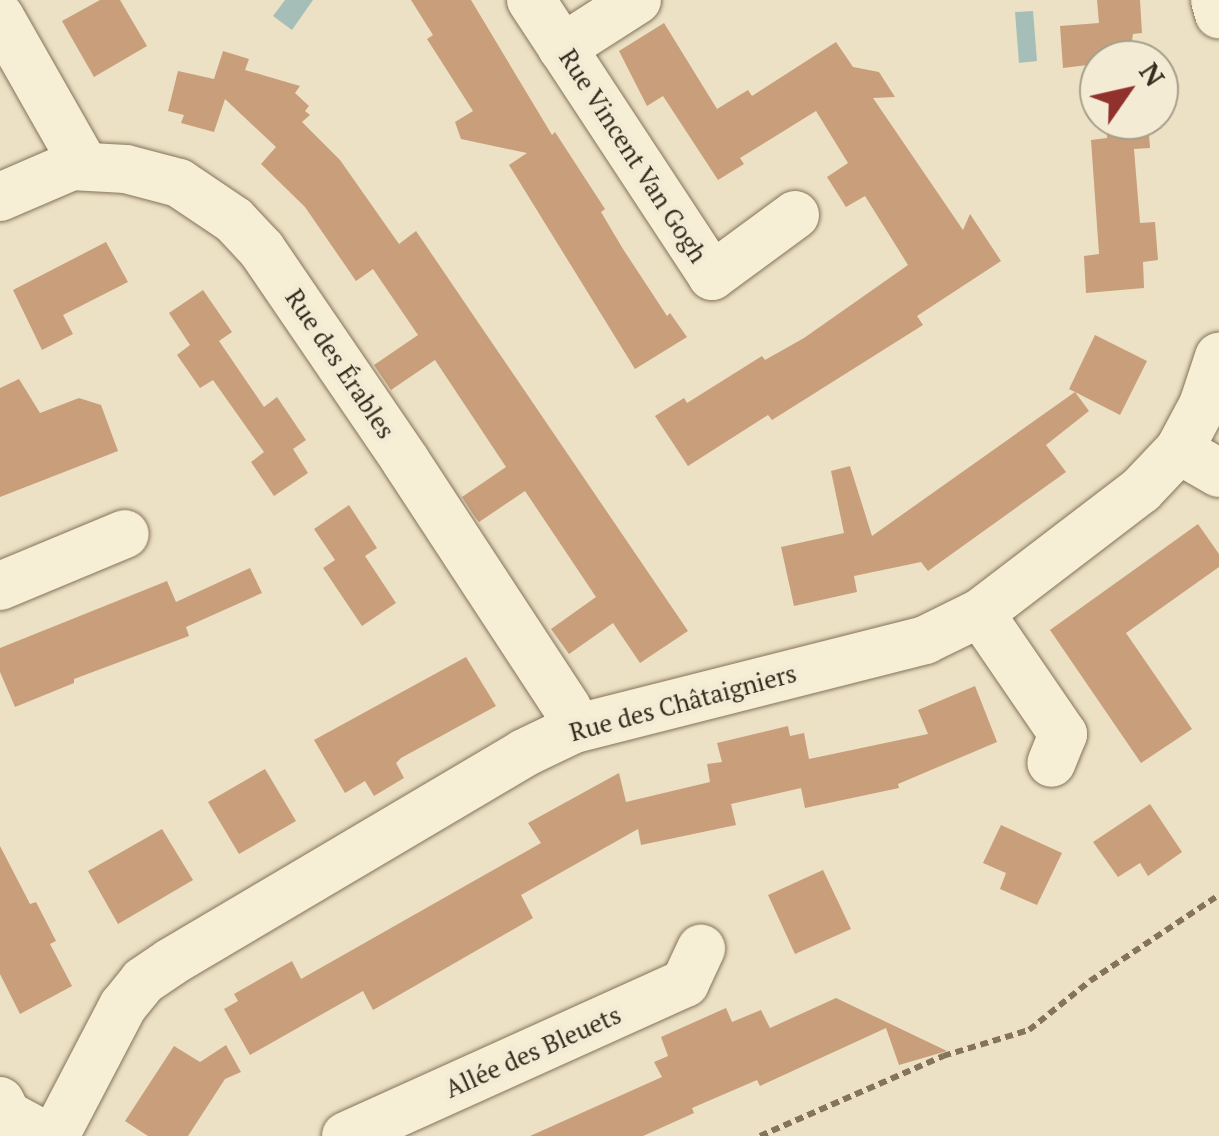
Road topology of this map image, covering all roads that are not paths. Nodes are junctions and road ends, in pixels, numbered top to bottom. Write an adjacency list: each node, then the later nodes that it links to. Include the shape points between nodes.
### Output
1 (531, 0): 6 (street, Rue Vincent Van Gogh)
2 (637, 0): 6 (street)
3 (1214, 0): 4 (street)
4 (1219, 14)
5 (0, 17): 7 (street)
6 (562, 48): 9 (street, Rue Vincent Van Gogh, via 712,276)
7 (84, 166): 8 (street, Rue des Érables, via 53,171); 15 (street, Rue des Érables, via 179,183 234,220 262,250 535,658)
8 (0, 197)
9 (795, 215)
10 (1219, 356): 11 (street, Rue des Châtaigniers, via 1204,405)
11 (1199, 462): 14 (street, Rue des Châtaigniers, via 1142,490)
12 (125, 534): 13 (street)
13 (0, 586)
14 (980, 613): 15 (street, Rue des Châtaigniers, via 925,640); 16 (street, via 1064,734)
15 (574, 728): 20 (street, Rue des Châtaigniers, via 143,981 122,1006)
16 (1051, 763)
17 (701, 949): 21 (street, Allée des Bleuets, via 685,983)
18 (0, 1101): 19 (street, via 8,1116)
19 (46, 1136)
20 (55, 1136)
21 (346, 1136)

